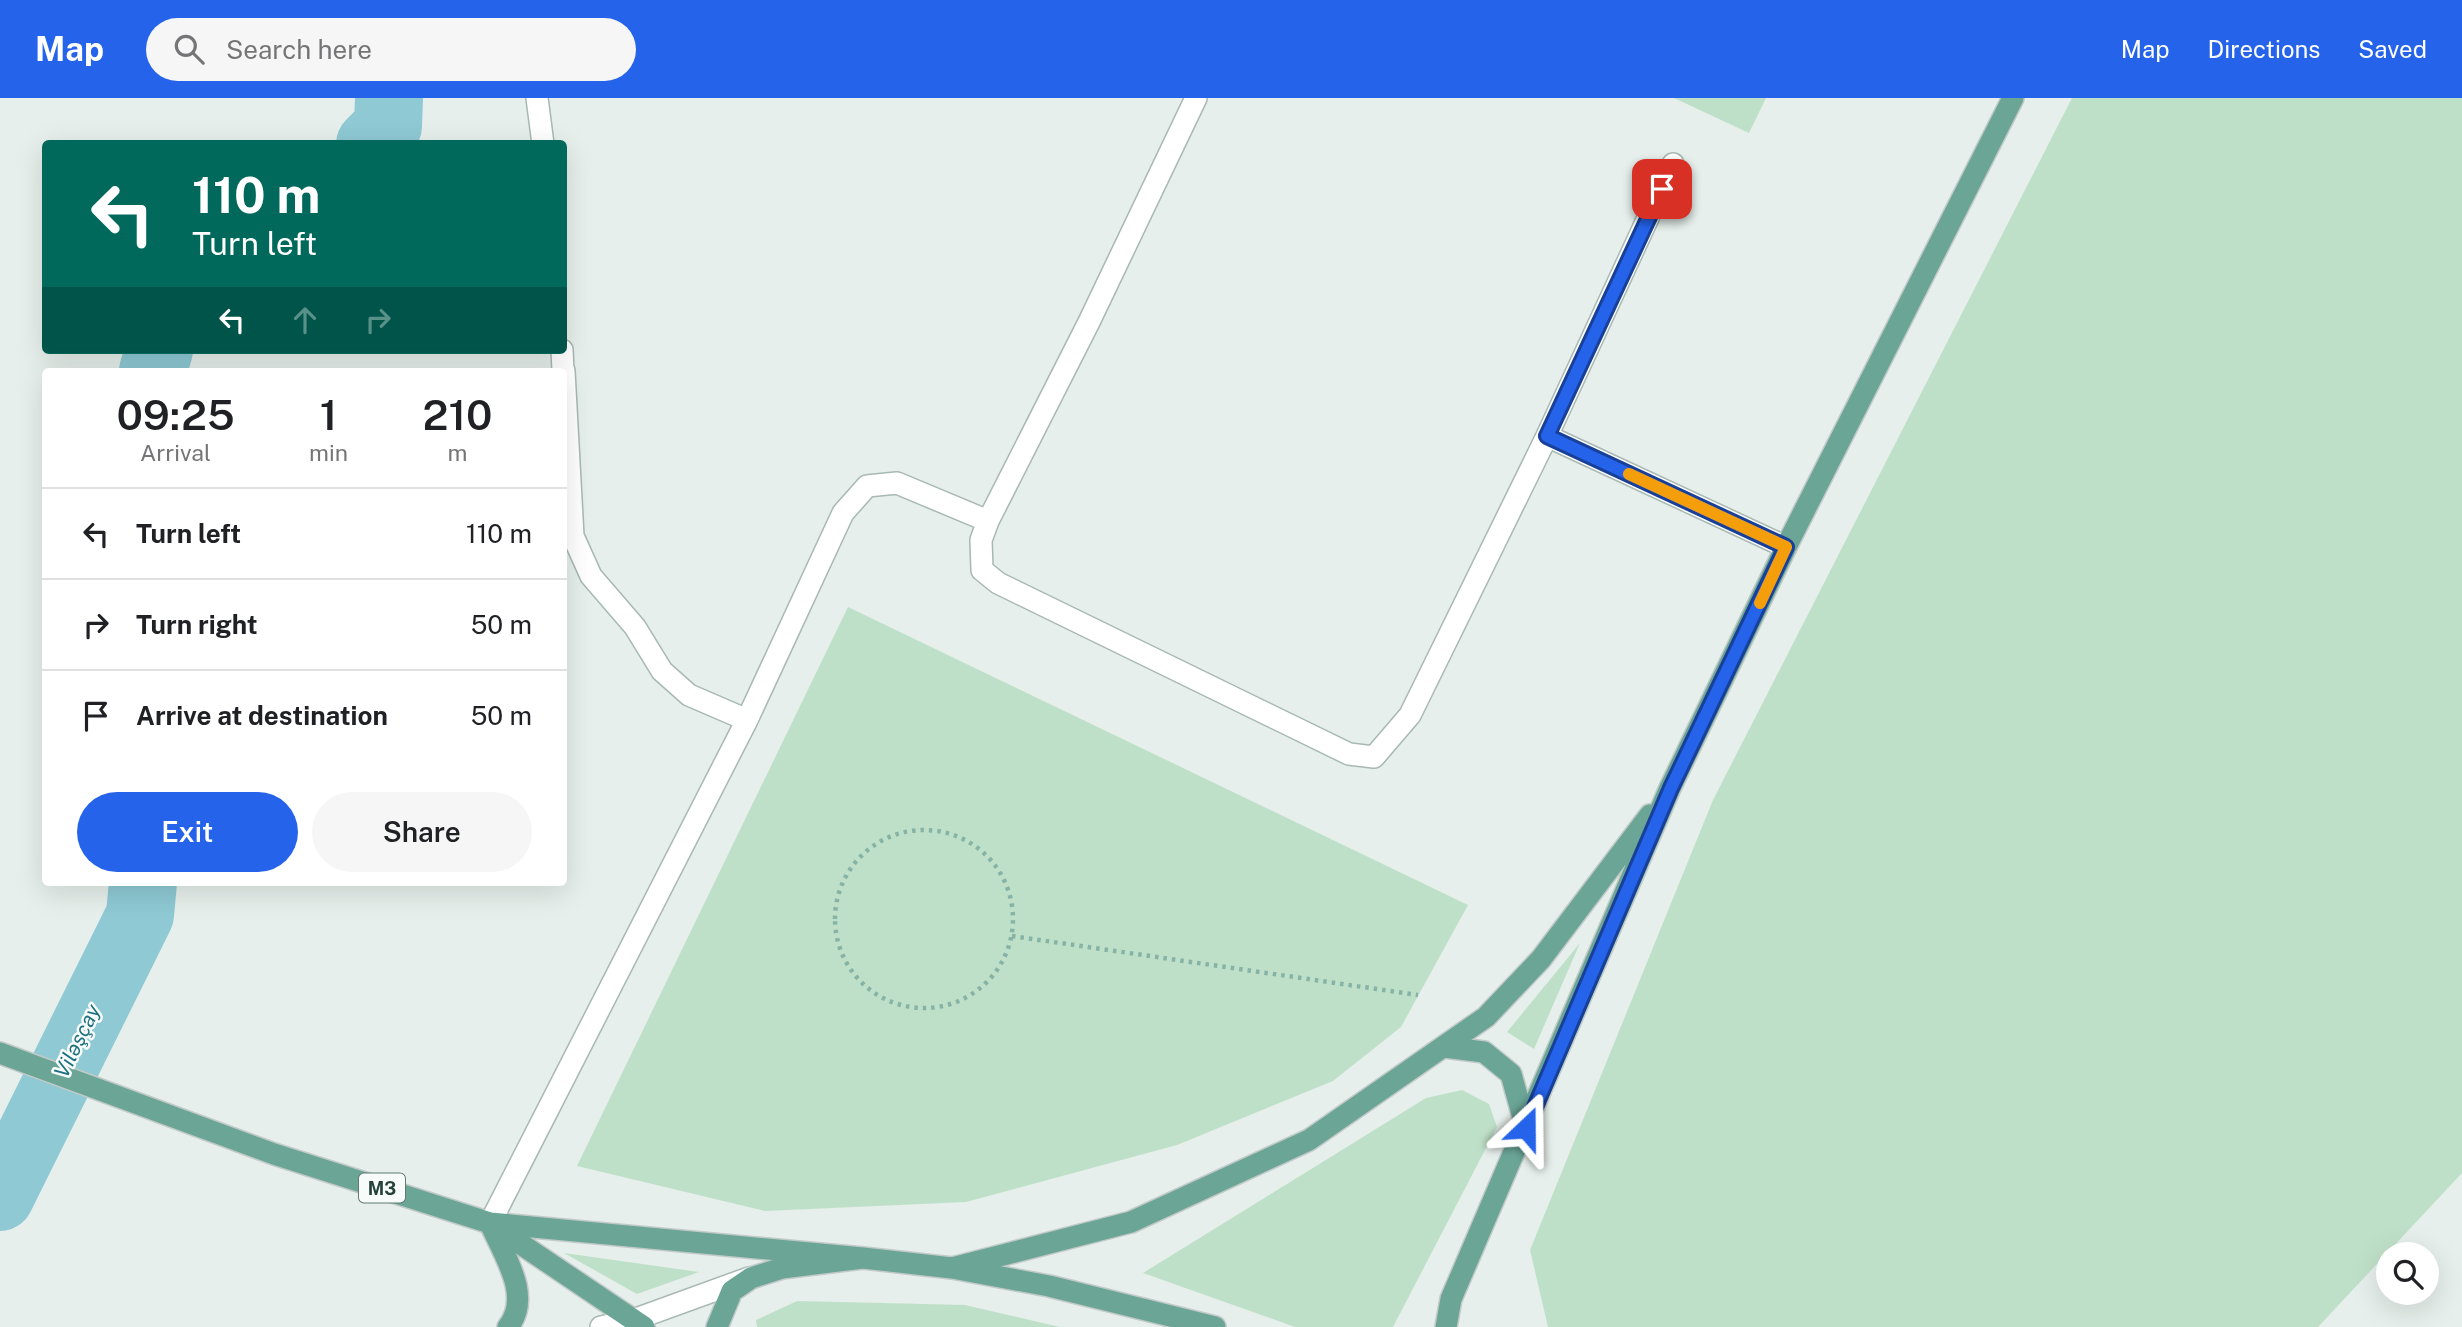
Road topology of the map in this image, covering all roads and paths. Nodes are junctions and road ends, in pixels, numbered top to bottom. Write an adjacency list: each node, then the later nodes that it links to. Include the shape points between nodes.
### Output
1 (537, 98): 4 (street)
2 (1196, 98): 8 (street)
3 (2013, 98): 9 (main road)
4 (542, 140)
5 (1673, 164): 7 (street)
6 (567, 426): 10 (street, via 573,536 591,576 635,627 662,671 690,695)
7 (1547, 436): 8 (street, via 1410,715 1374,757 1349,754 1310,737 998,583 982,570 980,558); 9 (street)
8 (988, 521): 10 (street, via 897,483 867,486 843,513)
9 (1786, 547): 11 (main road)
10 (747, 720): 17 (street)
11 (1671, 788): 14 (main road, via 1541,959 1486,1017); 16 (main road)
12 (1012, 936): 12 (path, via 1012,905 1003,875 983,851 956,835 925,830 895,834 867,850 847,873 836,902 835,933 845,963 865,987 892,1003 922,1009 953,1004 980,989 1000,965); 13 (path)
13 (1418, 995)
14 (1444, 1047): 16 (main road, via 1484,1052 1511,1074); 19 (main road, via 1310,1140 1131,1222)
15 (0, 1053): 17 (main road, M3, via 274,1154)
16 (1526, 1128): 26 (main road, via 1451,1299)
17 (490, 1223): 18 (main road); 21 (main road); 22 (main road, via 519,1289)
18 (863, 1258): 19 (main road); 20 (main road, via 782,1268)
19 (952, 1268): 25 (main road, via 1049,1286)
20 (751, 1278): 21 (street); 24 (main road, via 732,1292)
21 (639, 1323): 23 (street)
22 (508, 1327)
23 (601, 1327)
24 (717, 1327)
25 (1215, 1327)
26 (1446, 1327)

